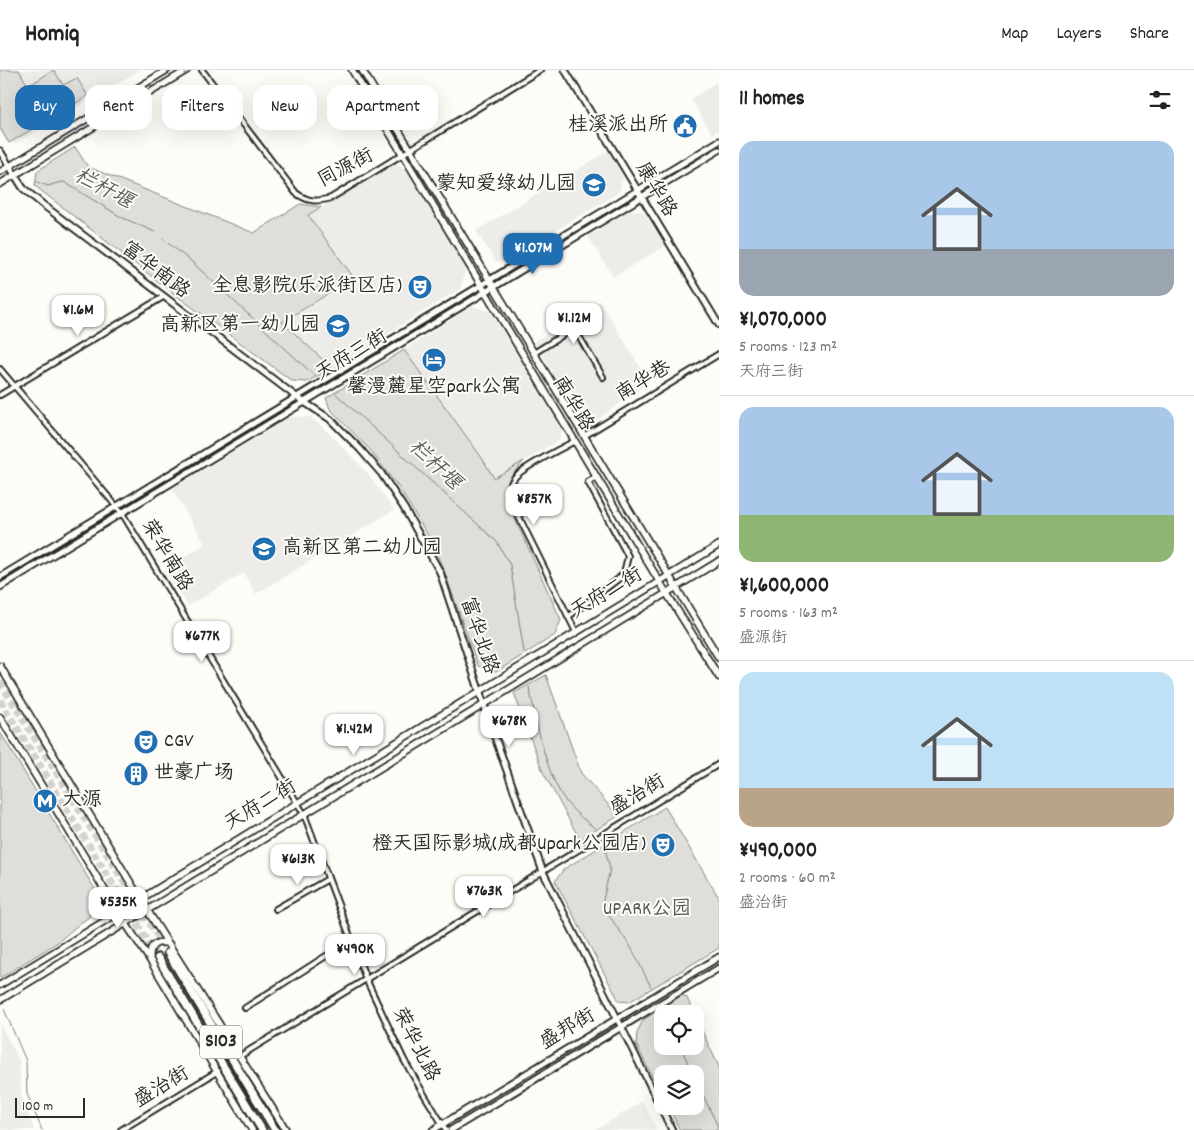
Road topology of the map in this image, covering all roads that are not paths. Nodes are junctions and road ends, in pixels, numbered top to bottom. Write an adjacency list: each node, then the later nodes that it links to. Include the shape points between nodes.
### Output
1 (167, 70): 13 (main road)
2 (187, 70): 15 (main road)
3 (202, 70): 12 (street, 同源街, via 296,193 304,199 321,201 331,198)
4 (352, 70): 12 (main road, 南华路)
5 (362, 70): 9 (main road, 南华路)
6 (540, 70): 9 (street, 同源街)
7 (565, 70): 17 (street, 康华路)
8 (719, 142): 17 (street, 天府三街)
9 (410, 149): 12 (street, 同源街); 19 (main road, 南华路)
10 (719, 150): 18 (street, 天府三街)
11 (0, 151): 13 (street, 富华南路)
12 (404, 154): 20 (main road, 南华路)
13 (9, 166): 14 (main road); 15 (street, 富华南路)
14 (0, 172)
15 (15, 175): 16 (main road); 23 (street, 富华南路, via 23,188 42,204)
16 (0, 184)
17 (638, 190): 18 (street, 康华路); 19 (street, 天府三街)
18 (642, 197): 21 (street, 天府三街); 24 (street, 康华路)
19 (490, 280): 20 (street, 天府三街); 21 (main road, 南华路)
20 (482, 285): 22 (main road, 南华路); 31 (street, 天府三街)
21 (494, 286): 22 (street, 天府三街); 25 (main road, 南华路)
22 (486, 292): 32 (street, 天府三街); 34 (main road, 南华路)
23 (162, 296): 29 (street); 31 (street, 富华南路)
24 (719, 325)
25 (534, 354): 28 (street, via 574,328); 33 (main road, 南华路)
26 (719, 354): 33 (street, 南华巷)
27 (0, 369): 29 (street, 荣华南路)
28 (603, 377)
29 (14, 387): 30 (street); 36 (street, 荣华南路)
30 (0, 395)
31 (298, 398): 32 (street, 富华南路); 36 (street, 天府三街)
32 (305, 402): 37 (street, 天府三街); 51 (street, 富华北路, via 330,419 360,449 404,508 440,572)
33 (584, 436): 40 (main road, 南华路)
34 (575, 441): 35 (main road, 南华路); 46 (street, via 519,473 509,493)
35 (596, 477): 42 (main road, 南华路); 46 (street, via 588,482 628,556 624,573)
36 (117, 506): 37 (street, 荣华南路); 41 (street, 天府三街)
37 (122, 513): 43 (street, 天府三街); 55 (street, 荣华南路)
38 (719, 545): 40 (main road, 天府二街)
39 (719, 561): 44 (main road, 天府二街)
40 (669, 575): 42 (main road, 天府二街); 44 (main road, 南华路)
41 (0, 577)
42 (659, 582): 45 (main road, 南华路); 47 (main road, 天府二街)
43 (0, 587)
44 (676, 587): 45 (main road, 天府二街); 48 (main road, 南华路)
45 (666, 593): 50 (main road, 南华路); 52 (main road, 天府二街)
46 (568, 617): 47 (street)
47 (576, 632): 51 (main road, 天府二街)
48 (719, 658)
49 (0, 666): 59 (main road)
50 (719, 677)
51 (480, 691): 52 (street, 富华北路); 55 (main road, 天府二街)
52 (485, 704): 56 (main road, 天府二街); 57 (street, 富华北路)
53 (0, 717): 62 (main road)
54 (719, 764): 57 (street, 盛治街)
55 (297, 803): 56 (street, 荣华北路); 59 (main road, 天府二街)
56 (304, 814): 58 (street, 荣华北路); 61 (main road, 天府二街)
57 (543, 872): 71 (street, 盛治街); 75 (street, 富华北路)
58 (328, 879): 60 (street); 65 (street, 荣华北路)
59 (141, 899): 61 (main road); 62 (main road, 天府二街)
60 (276, 909)
61 (147, 910): 63 (main road, 天府二街); 64 (main road)
62 (118, 912): 63 (main road); 72 (main road, 天府二街)
63 (126, 923): 69 (main road); 73 (main road, 天府二街)
64 (169, 944): 69 (main road, via 159,942 152,946); 77 (main road)
65 (354, 947): 71 (street, 荣华北路); 74 (street, via 326,956)
66 (168, 953): 83 (highway, S103)
67 (719, 957): 75 (street, 盛邦街)
68 (158, 958): 82 (highway, S103)
69 (150, 960): 78 (main road)
70 (719, 968): 76 (street, 盛邦街)
71 (366, 979): 77 (street, 盛治街); 79 (street, 荣华北路, via 404,1060)
72 (0, 985)
73 (0, 1000)
74 (245, 1008)
75 (617, 1018): 76 (street, 富华北路); 79 (street, 盛邦街)
76 (621, 1026): 87 (street, 盛邦街); 88 (street, 富华北路)
77 (240, 1056): 84 (main road)
78 (218, 1072): 80 (street, 盛治街); 81 (main road)
79 (443, 1124): 85 (street, 盛邦街); 86 (street, 荣华北路)
80 (121, 1130)
81 (252, 1130)
82 (262, 1130)
83 (275, 1130)
84 (286, 1130)
85 (433, 1130)
86 (446, 1130)
87 (451, 1130)
88 (672, 1130)

